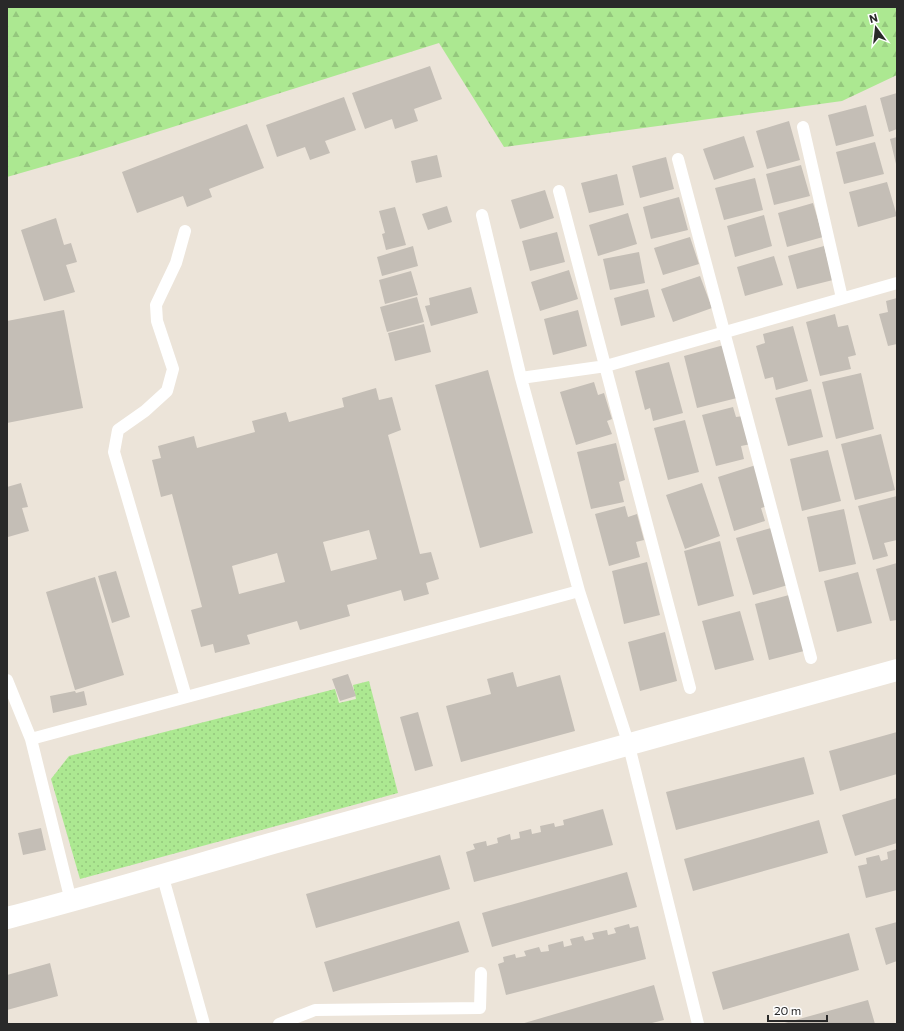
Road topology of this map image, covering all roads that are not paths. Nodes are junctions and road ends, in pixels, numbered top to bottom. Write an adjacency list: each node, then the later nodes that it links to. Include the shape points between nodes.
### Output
1 (802, 127): 7 (lane)
2 (678, 160): 8 (lane)
3 (559, 191): 9 (lane)
4 (482, 215): 10 (lane)
5 (185, 231): 16 (lane, via 176,263 156,305 157,321 173,369 167,391 118,430 114,452)
6 (897, 283): 7 (lane)
7 (842, 298): 8 (lane)
8 (726, 333): 9 (lane); 12 (lane)
9 (606, 366): 10 (lane); 15 (lane)
10 (521, 378): 11 (lane)
11 (579, 591): 16 (lane); 18 (lane)
12 (811, 658)
13 (897, 670): 18 (street)
14 (7, 680): 17 (lane)
15 (690, 688)
16 (186, 697): 17 (lane)
17 (31, 739): 20 (lane)
18 (628, 742): 19 (street); 25 (lane)
19 (162, 874): 20 (street); 23 (lane)
20 (72, 901): 21 (street)
21 (7, 918)
22 (481, 973): 24 (lane, via 480,1008 315,1010)
23 (204, 1024)
24 (278, 1024)
25 (698, 1024)

